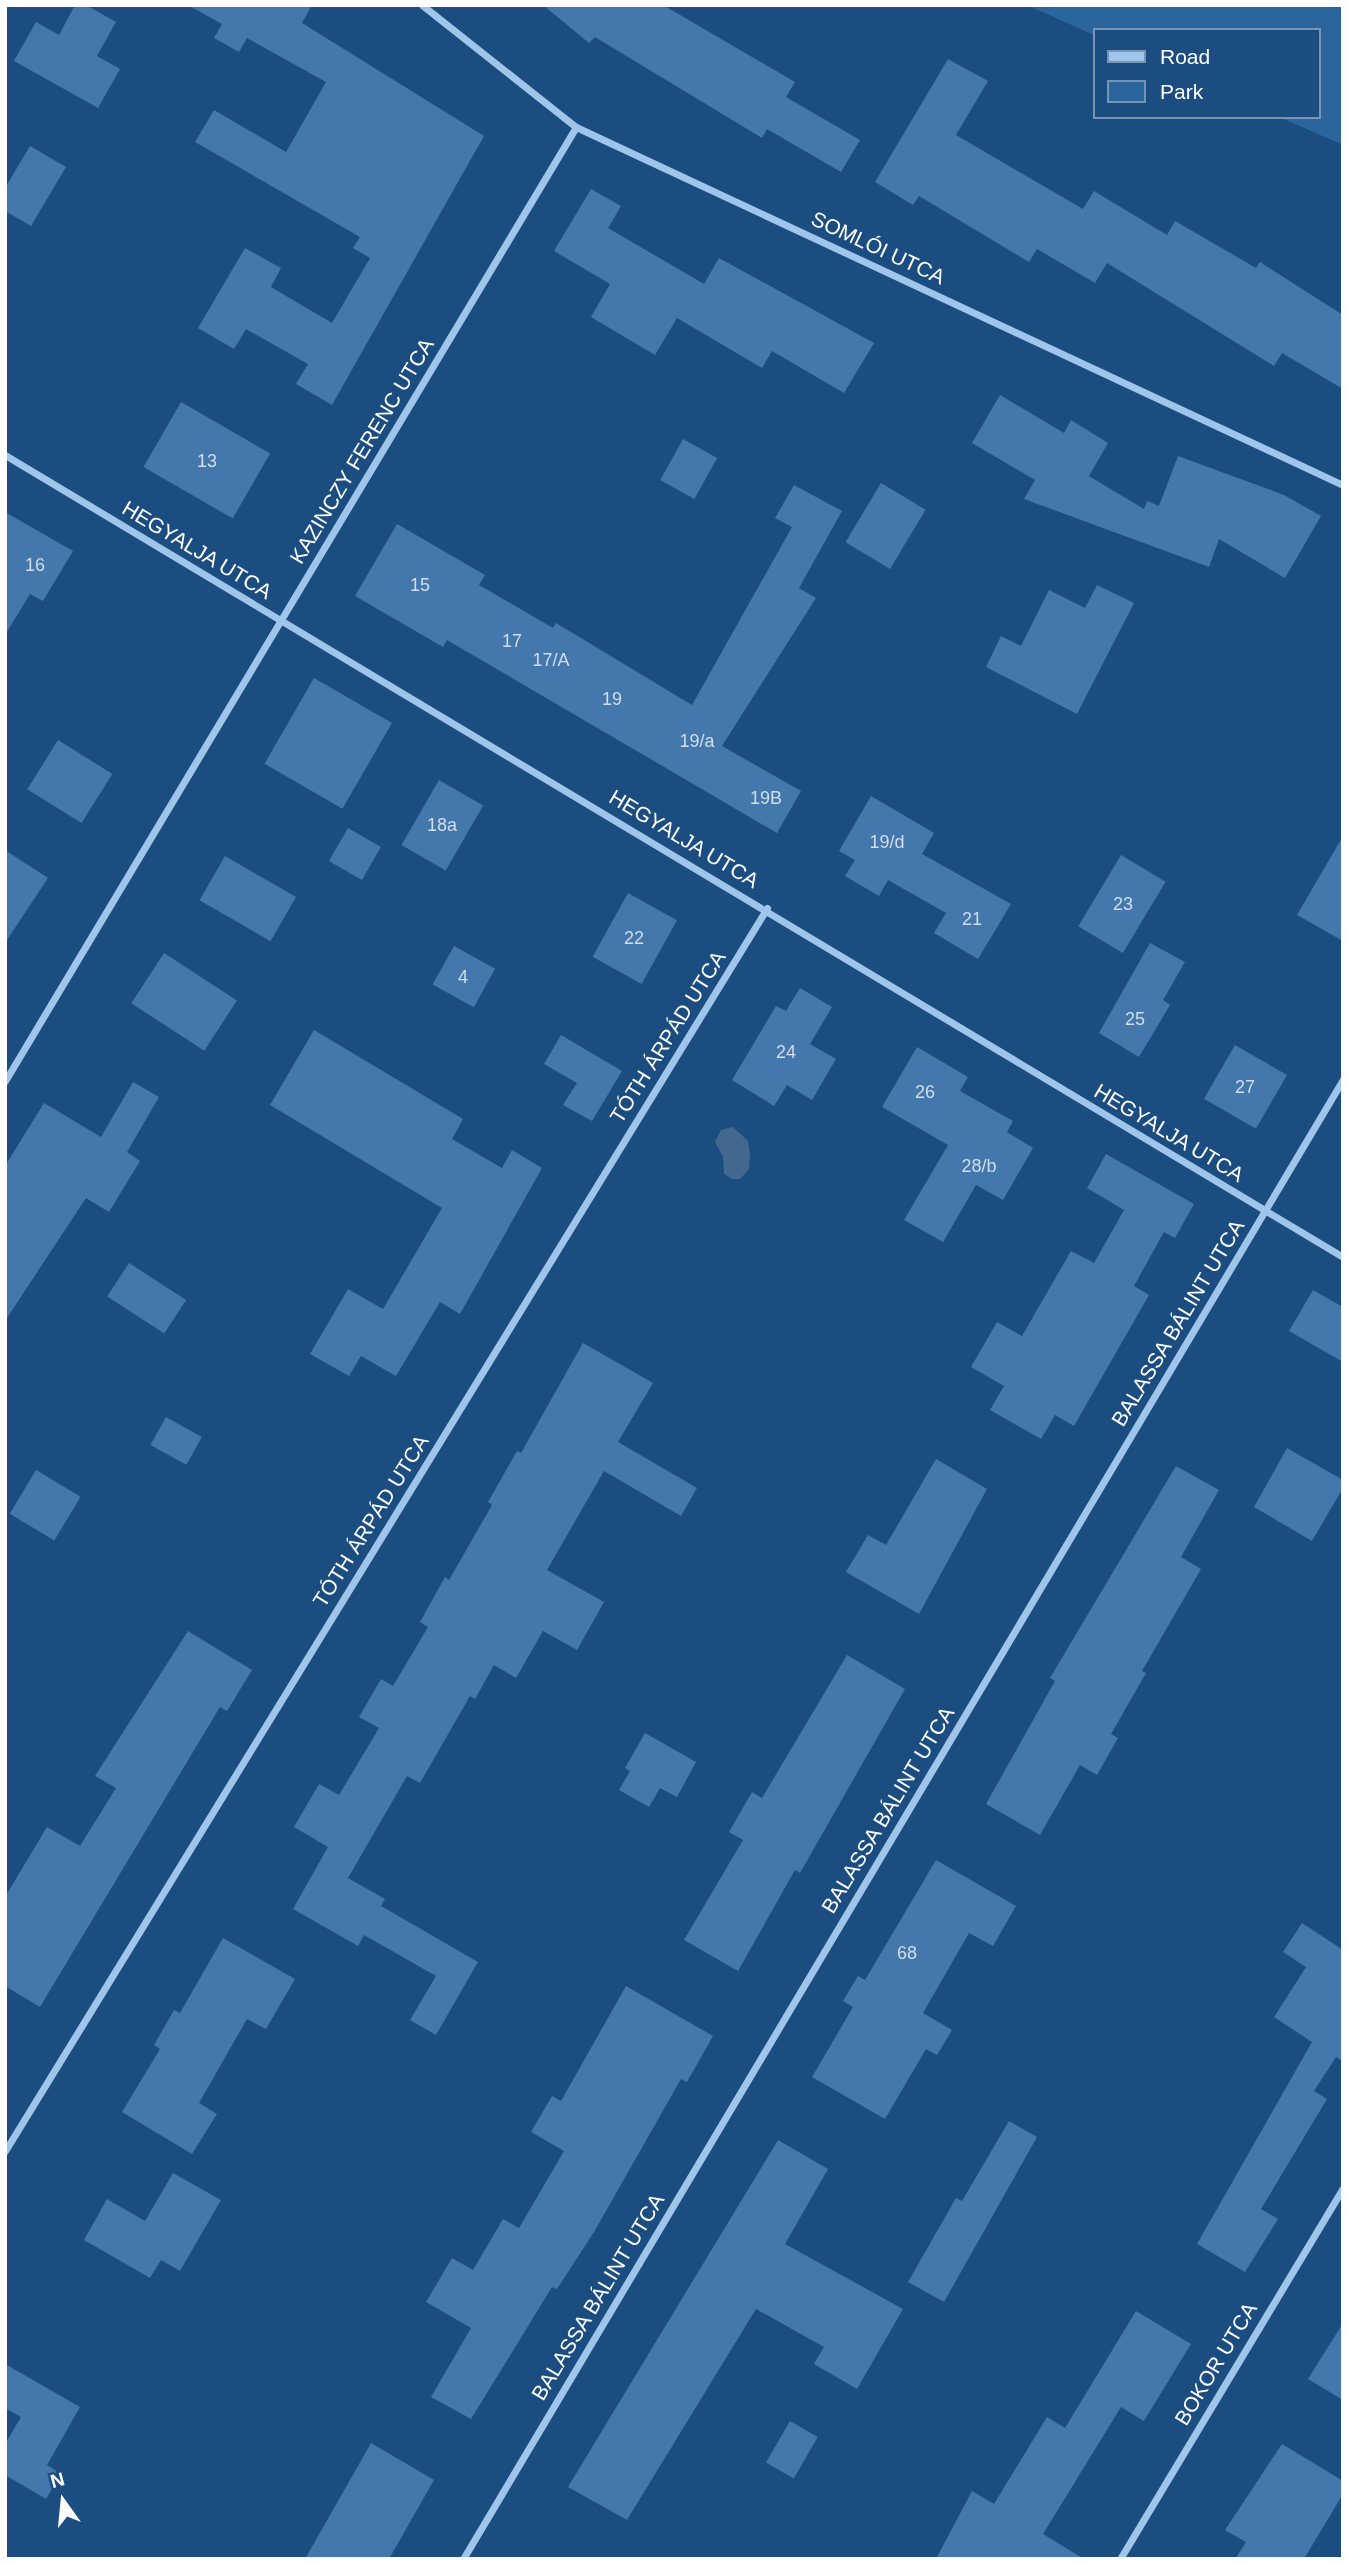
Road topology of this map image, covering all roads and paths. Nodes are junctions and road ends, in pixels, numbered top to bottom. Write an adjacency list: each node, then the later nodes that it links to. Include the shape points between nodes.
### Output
1 (422, 5): 2 (street, SOMLÓI UTCA)
2 (576, 127): 4 (street, SOMLÓI UTCA); 5 (street, KAZINCZY FERENC UTCA)
3 (5, 455): 5 (street, HEGYALJA UTCA)
4 (1343, 485)
5 (281, 621): 6 (street, HEGYALJA UTCA); 8 (street, KAZINCZY FERENC UTCA)
6 (767, 908): 9 (street, HEGYALJA UTCA); 11 (street, TÓTH ÁRPÁD UTCA)
7 (1343, 1079): 9 (street, BALASSA BÁLINT UTCA)
8 (5, 1081)
9 (1264, 1211): 10 (street, HEGYALJA UTCA); 13 (street, BALASSA BÁLINT UTCA)
10 (1343, 1257)
11 (5, 2151)
12 (1343, 2188): 14 (street, BOKOR UTCA)
13 (463, 2559)
14 (1120, 2559)

